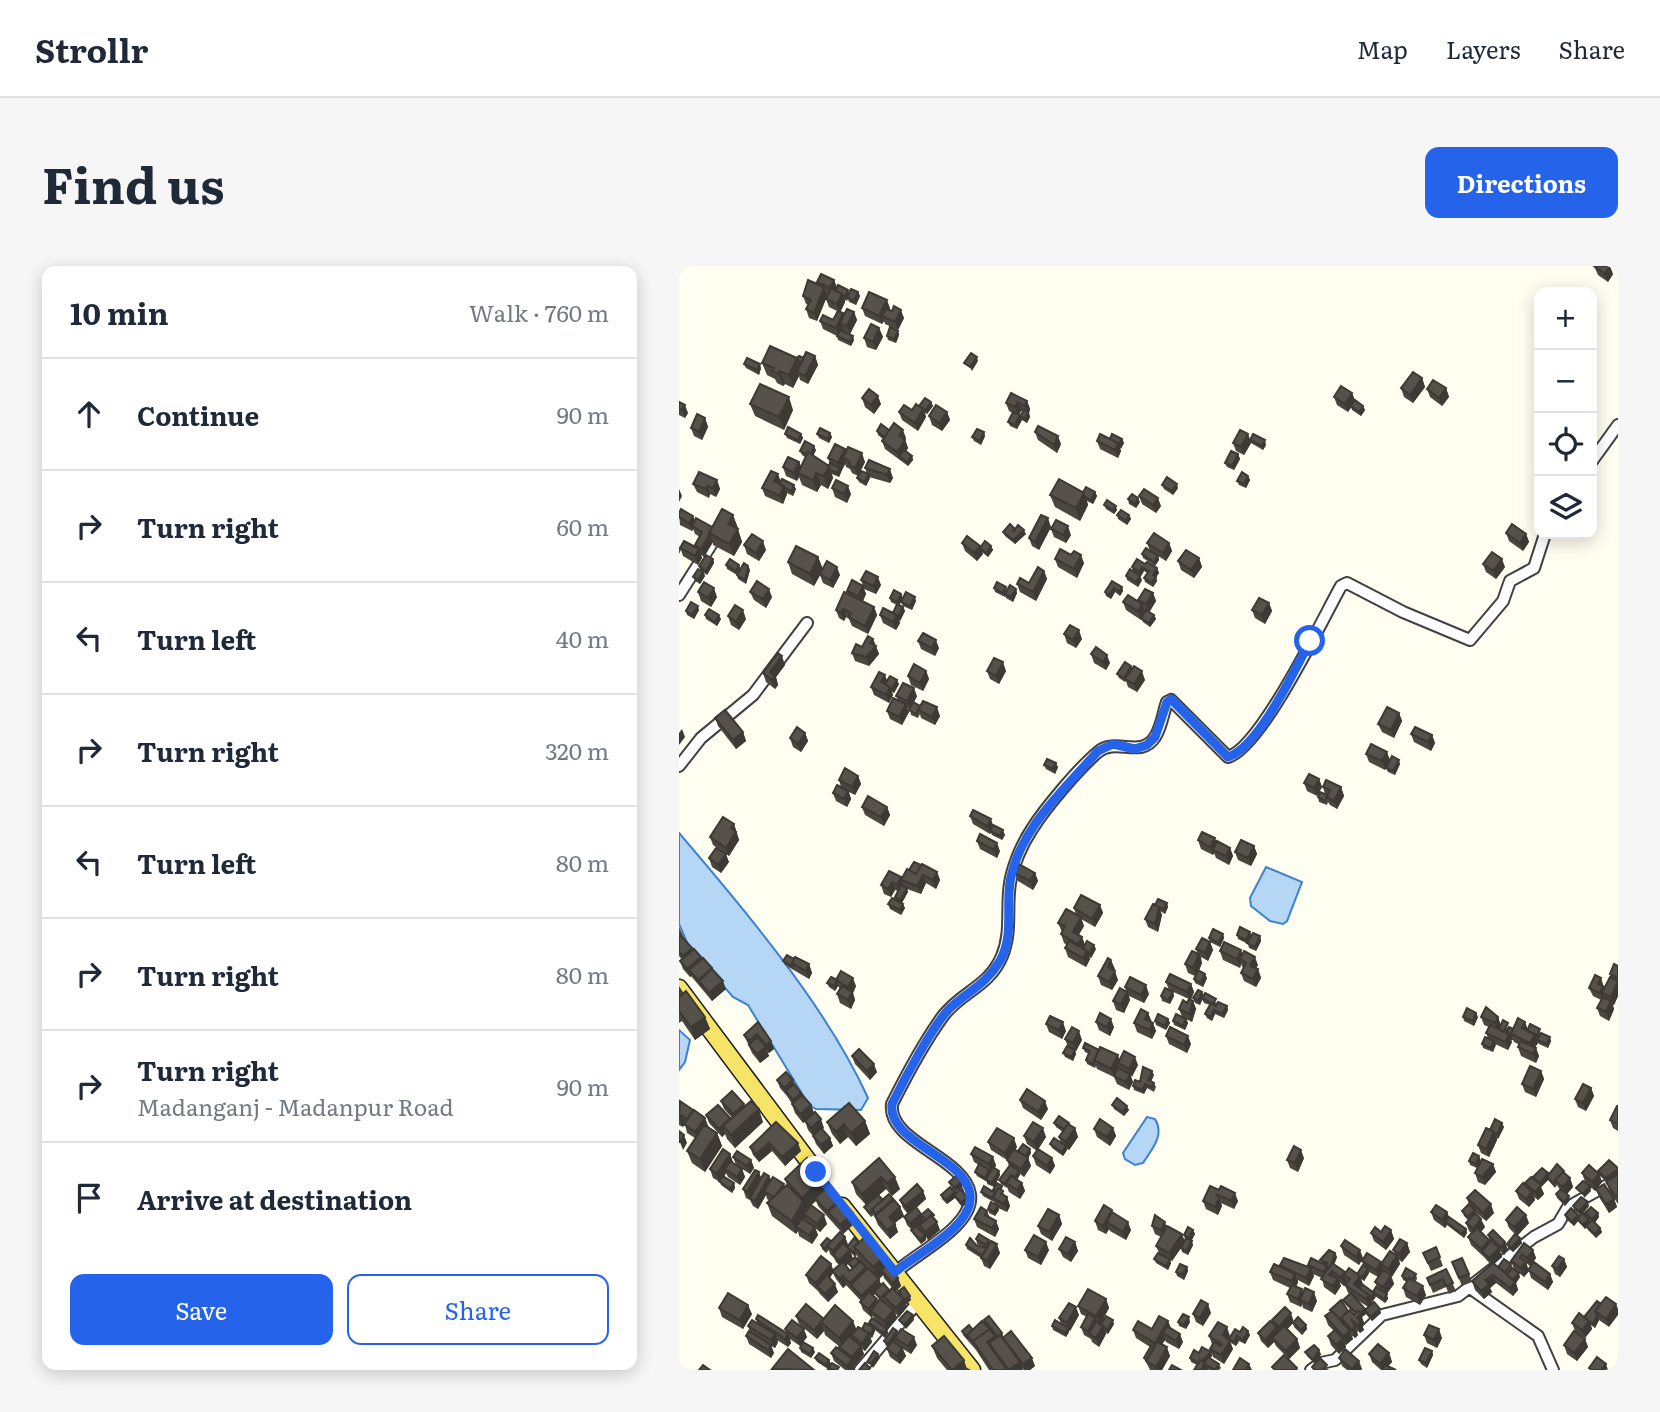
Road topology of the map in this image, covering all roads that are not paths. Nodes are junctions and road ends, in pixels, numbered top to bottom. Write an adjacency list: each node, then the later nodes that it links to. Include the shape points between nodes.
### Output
1 (1618, 425): 2 (street)
2 (1597, 454)
3 (716, 537): 5 (street)
4 (1543, 539): 10 (street, via 1534,569 1510,581 1494,614 1470,640 1347,583 1341,586 1275,703 1238,754 1228,757 1171,699 1147,745 1135,749 1113,744 1098,751 1043,813 1013,868 1009,934 1001,958 983,985 942,1017 892,1104 891,1113 898,1124 953,1168 970,1195 961,1222)
5 (679, 595)
6 (807, 623): 7 (street, via 753,695 701,738)
7 (679, 766)
8 (679, 988): 10 (main road)
9 (1618, 1179): 11 (street, via 1568,1207 1558,1224 1534,1237)
10 (895, 1272): 12 (main road)
11 (1470, 1288): 15 (street, via 1458,1296 1382,1315 1335,1360); 16 (street, via 1538,1336)
12 (919, 1301): 13 (street); 14 (main road)
13 (860, 1370)
14 (972, 1370)
15 (1311, 1370)
16 (1553, 1370)

